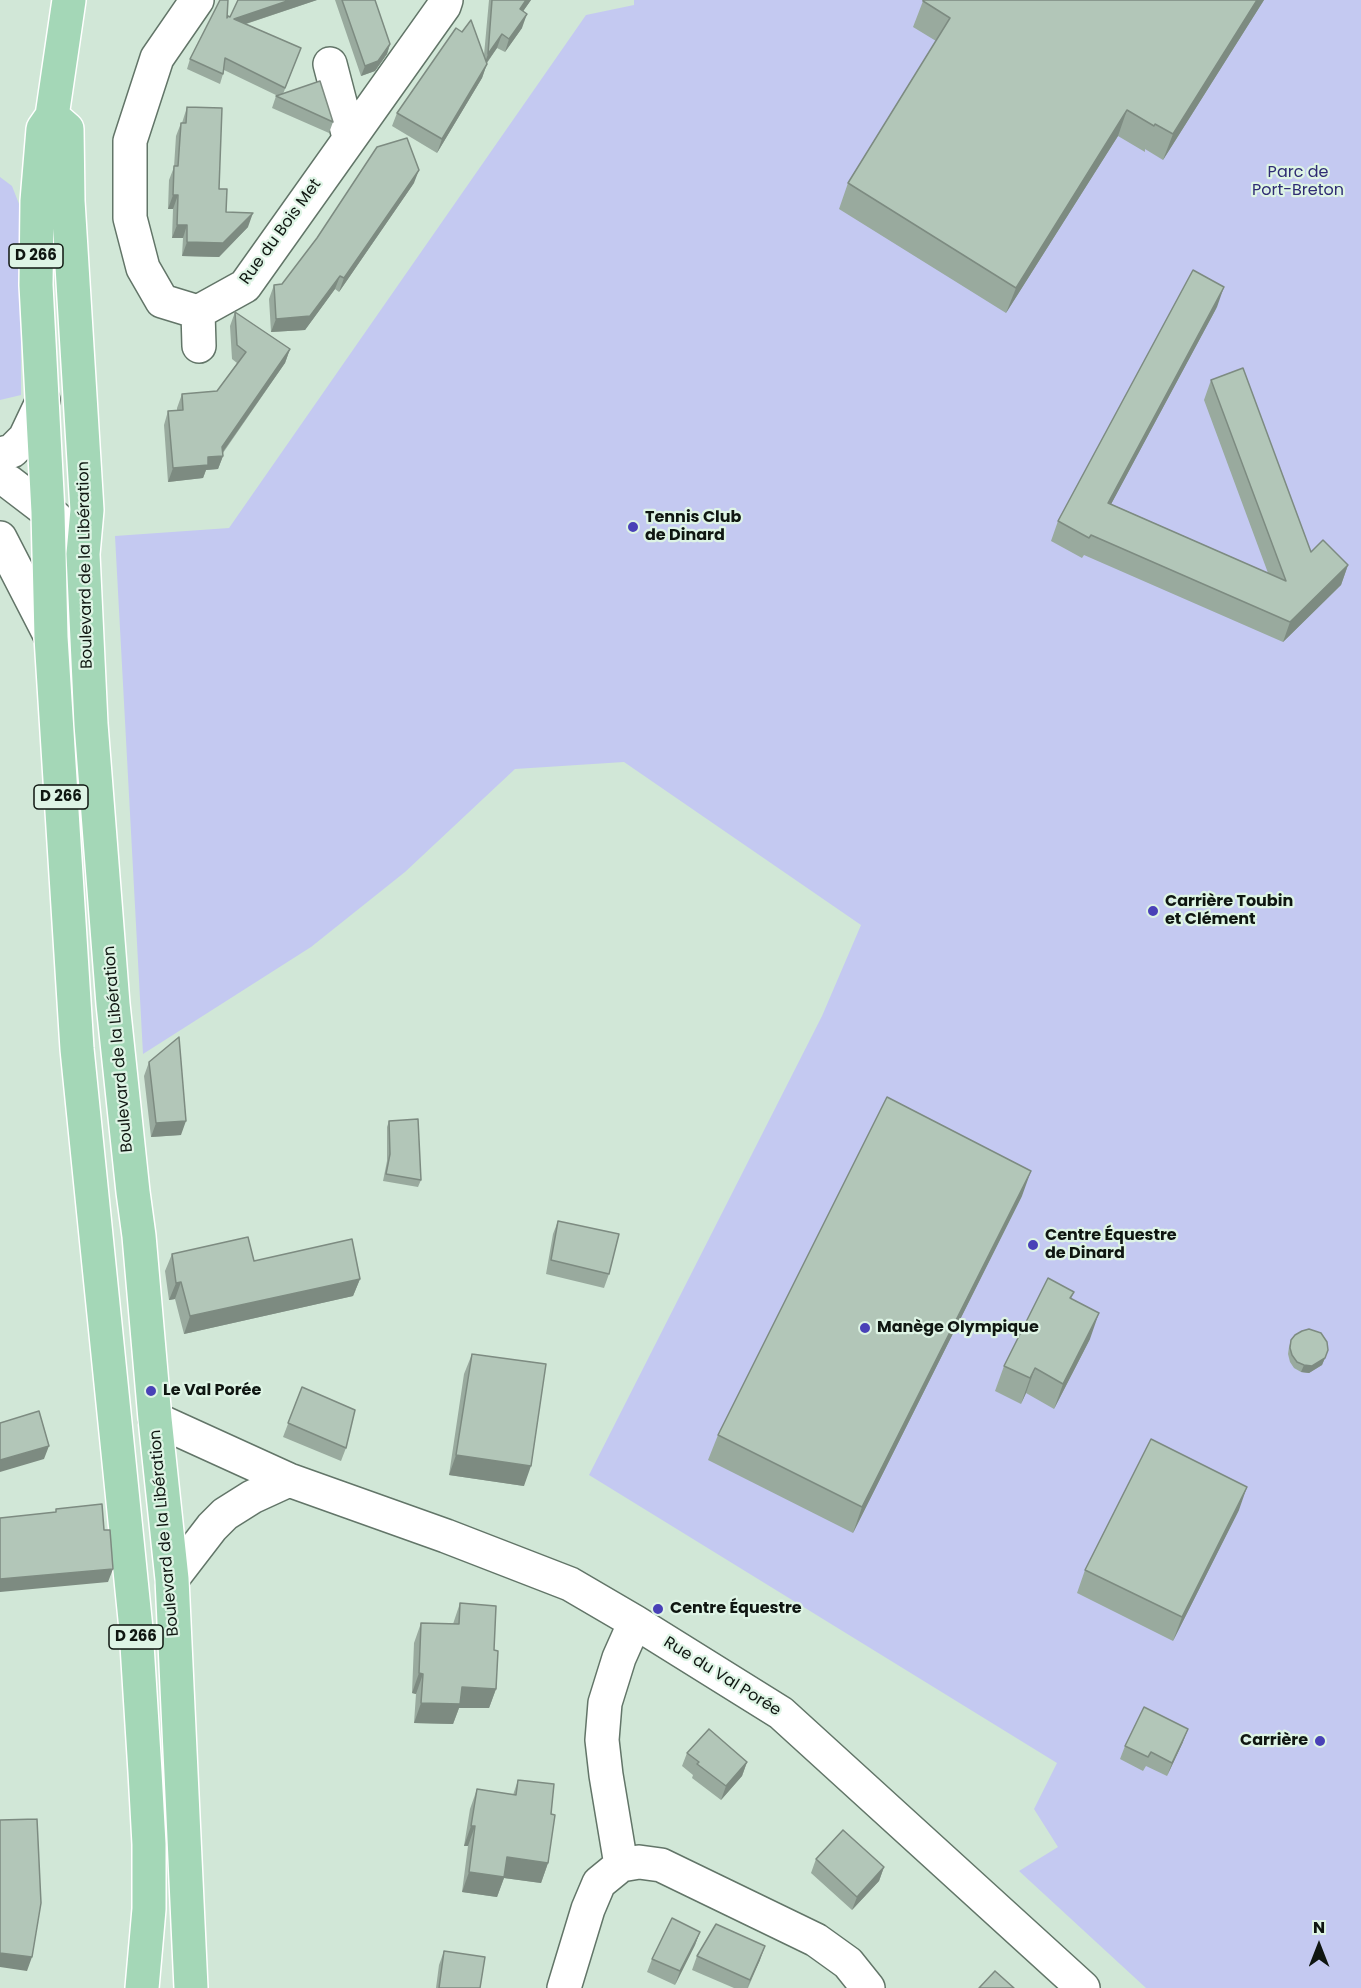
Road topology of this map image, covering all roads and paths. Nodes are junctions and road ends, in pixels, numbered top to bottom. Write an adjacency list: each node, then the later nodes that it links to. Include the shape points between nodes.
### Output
1 (69, 0): 5 (main road, D 266)
2 (197, 0): 7 (street, via 157,58 130,141 130,218 144,268 162,301)
3 (446, 0): 6 (street, Rue du Bois Met)
4 (330, 64): 6 (street)
5 (52, 116): 9 (main road, D 266, via 43,129 37,201 36,285); 14 (main road, Boulevard de la Libération / D 266, via 67,129 87,510)
6 (349, 137): 7 (street, Rue du Bois Met, via 245,286)
7 (198, 312): 8 (street)
8 (199, 346)
9 (43, 400): 10 (street, via 25,438 12,451); 12 (main road, D 266)
10 (0, 454)
11 (0, 478): 12 (street)
12 (48, 512): 14 (street); 15 (main road, D 266)
13 (0, 538): 15 (street)
14 (83, 554): 16 (main road, Boulevard de la Libération / D 266, via 113,1004)
15 (51, 637): 21 (main road, D 266, via 77,1049 136,1629 149,1844 149,1909)
16 (155, 1419): 17 (street, Rue du Val Porée); 18 (main road, Boulevard de la Libération / D 266)
17 (289, 1480): 18 (street, via 225,1514); 19 (street, Rue du Val Porée, via 570,1584)
18 (172, 1579): 22 (main road, Boulevard de la Libération / D 266)
19 (635, 1622): 20 (street, via 605,1703 602,1740); 25 (street, Rue du Val Porée, via 781,1713)
20 (621, 1865): 23 (street, via 599,1883); 24 (street, via 661,1865 816,1940 848,1963)
21 (142, 1988)
22 (190, 1988)
23 (564, 1988)
24 (868, 1988)
25 (1083, 1988)

